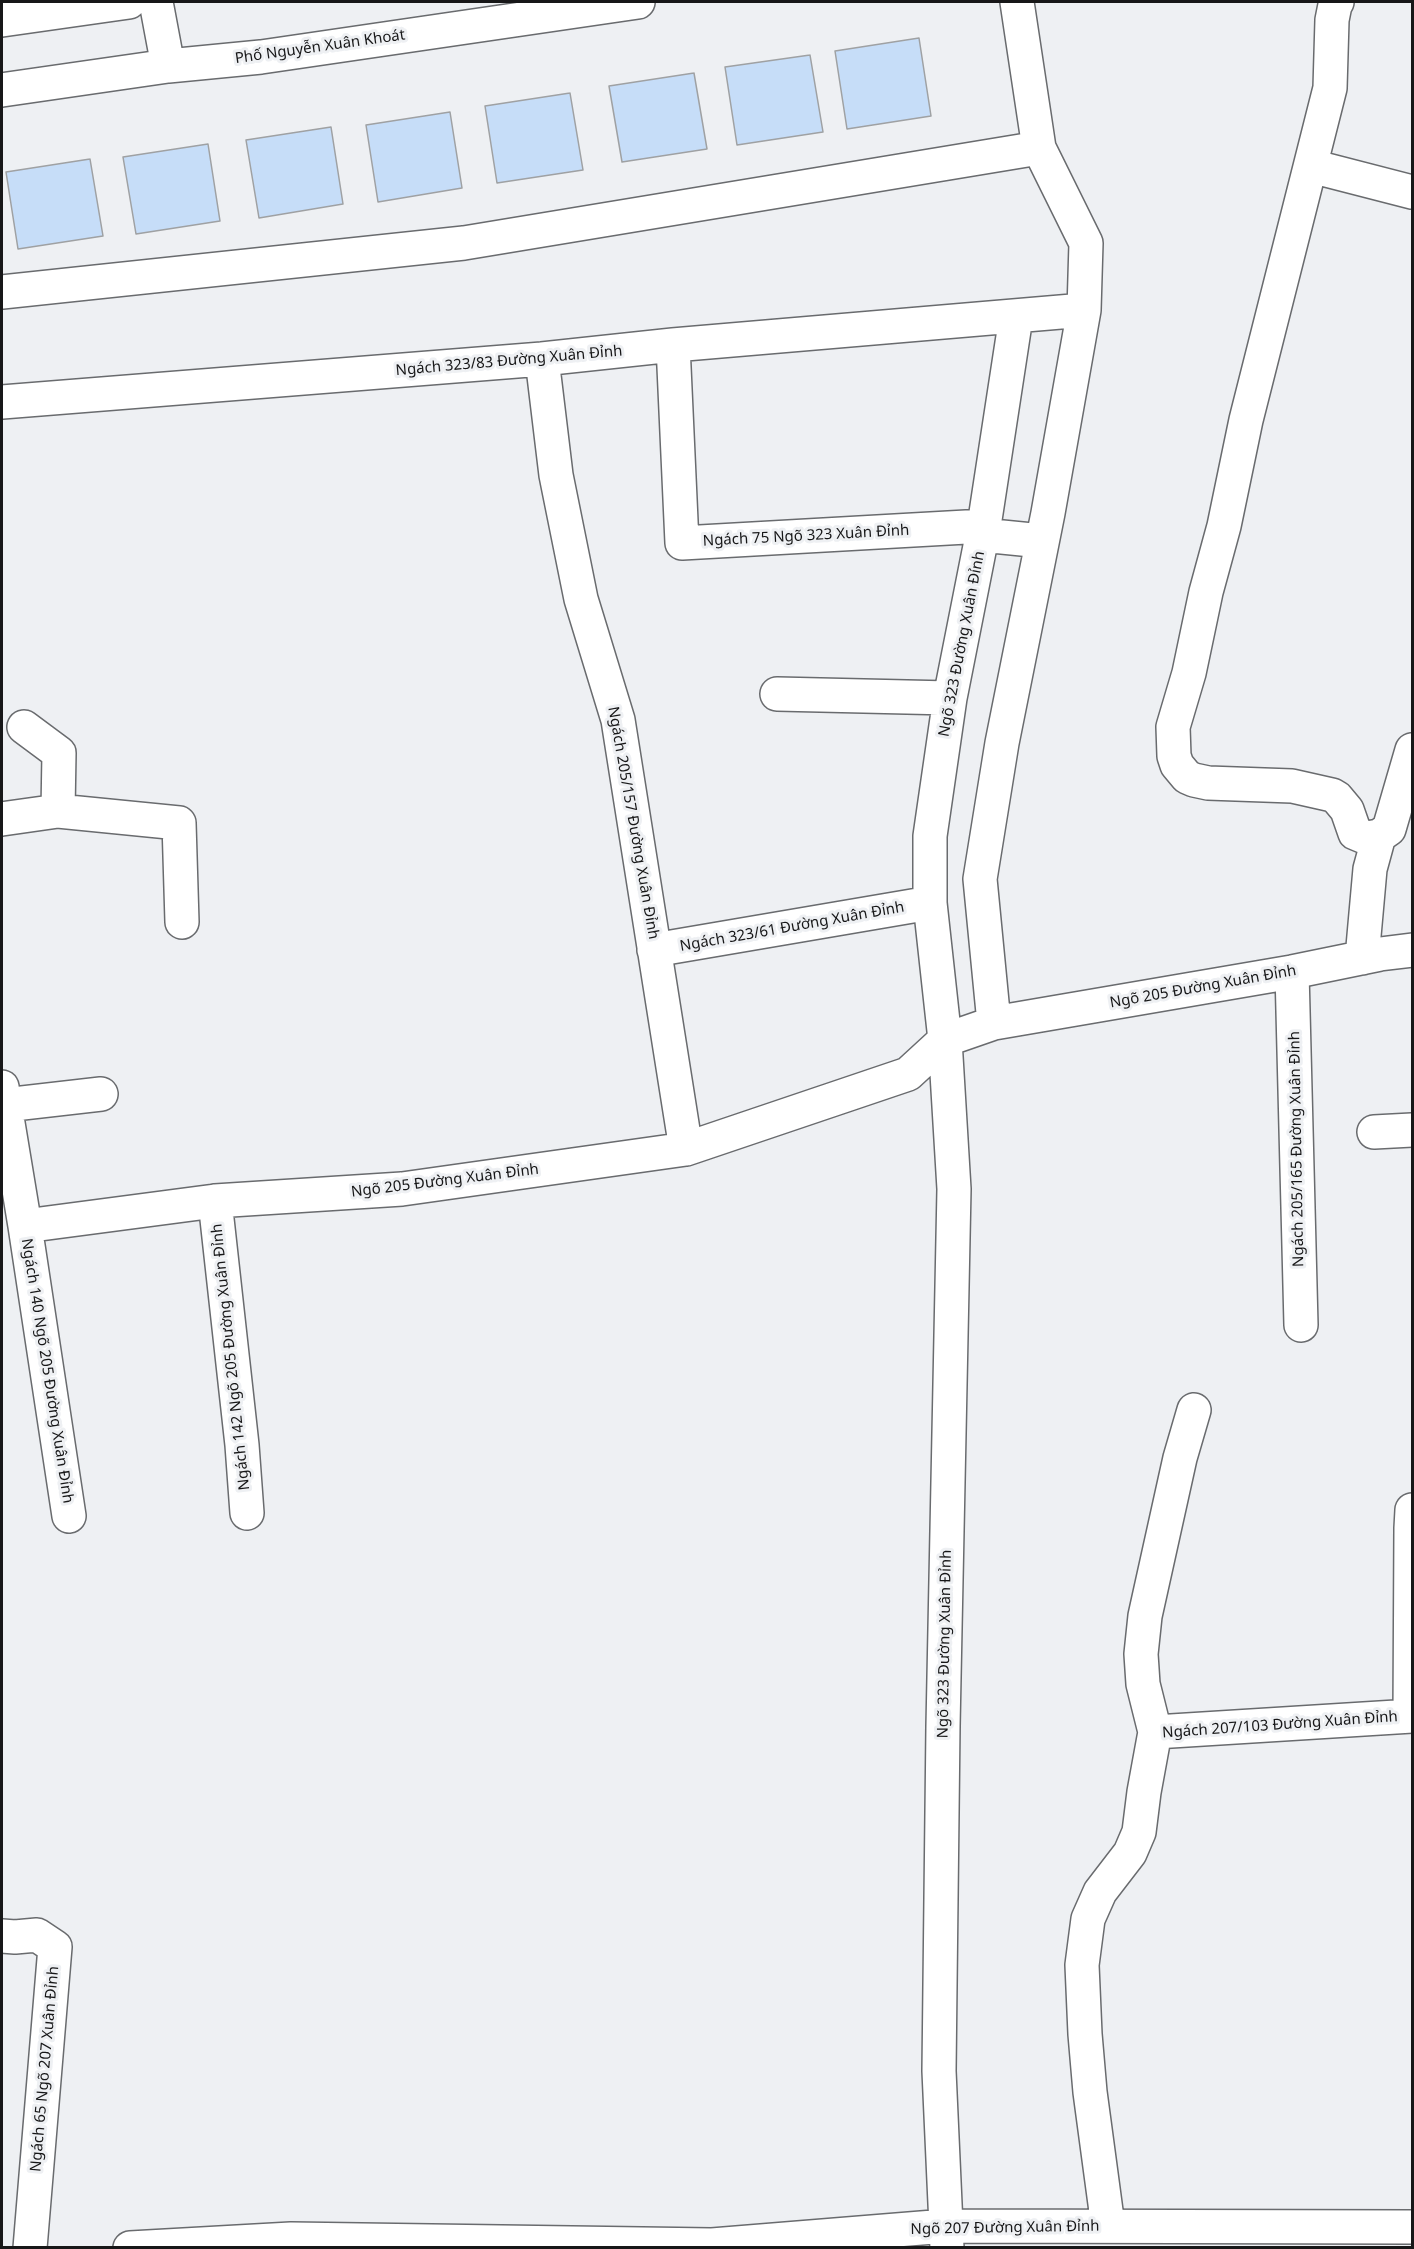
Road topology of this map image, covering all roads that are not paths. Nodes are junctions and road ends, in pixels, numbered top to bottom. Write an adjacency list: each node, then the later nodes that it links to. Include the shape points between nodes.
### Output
1 (129, 2): 6 (street)
2 (156, 2): 7 (street)
3 (638, 2): 7 (street, Phố Nguyễn Xuân Khoát, via 261,57)
4 (1017, 2): 9 (street)
5 (1337, 2): 10 (street, via 1332,20 1330,88)
6 (2, 20)
7 (168, 66): 8 (street, Phố Nguyễn Xuân Khoát)
8 (2, 90)
9 (1039, 148): 12 (street, via 464,243); 13 (street, via 1086,243)
10 (1311, 166): 11 (street); 26 (street, via 1246,420 1190,673 1173,727 1174,756 1187,777 1194,780 1292,786 1332,795 1347,810 1355,833 1367,838)
11 (1413, 192)
12 (2, 292)
13 (1084, 310): 14 (street); 19 (street)
14 (1016, 317): 15 (street, Ngách 323/83 Đường Xuân Đỉnh); 18 (street, Ngõ 323 Đường Xuân Đỉnh)
15 (673, 345): 16 (street, Ngách 323/83 Đường Xuân Đỉnh); 18 (street, Ngách 75 Ngõ 323 Xuân Đỉnh, via 682,543)
16 (542, 359): 17 (street, Ngách 323/83 Đường Xuân Đỉnh); 29 (street, Ngách 205/157 Đường Xuân Đỉnh, via 556,475 581,599 618,720)
17 (2, 402)
18 (983, 530): 19 (street); 21 (street, Ngõ 323 Đường Xuân Đỉnh)
19 (1042, 541): 33 (street, via 980,879)
20 (777, 694): 21 (street)
21 (950, 698): 27 (street, Ngõ 323 Đường Xuân Đỉnh, via 930,836)
22 (24, 727): 24 (street, via 58,753)
23 (1413, 750): 26 (street, via 1392,824)
24 (58, 811): 25 (street); 28 (street, via 179,823)
25 (2, 819)
26 (1379, 836): 31 (street, via 1370,869)
27 (930, 903): 29 (street, Ngách 323/61 Đường Xuân Đỉnh); 34 (street, Ngõ 323 Đường Xuân Đỉnh)
28 (182, 922)
29 (654, 950): 39 (street, Ngách 205/157 Đường Xuân Đỉnh)
30 (1413, 951): 31 (street, Ngõ 205 Đường Xuân Đỉnh)
31 (1362, 958): 32 (street, Ngõ 205 Đường Xuân Đỉnh)
32 (1292, 972): 33 (street, Ngõ 205 Đường Xuân Đỉnh); 42 (street, Ngách 205/165 Đường Xuân Đỉnh)
33 (994, 1023): 34 (street)
34 (945, 1040): 39 (street, Ngõ 205 Đường Xuân Đỉnh, via 908,1074); 52 (street, Ngõ 323 Đường Xuân Đỉnh, via 954,1189 939,2071)
35 (101, 1094): 36 (street)
36 (3, 1096): 41 (street)
37 (1413, 1130): 38 (street)
38 (1374, 1132)
39 (686, 1149): 40 (street, Ngõ 205 Đường Xuân Đỉnh, via 402,1189)
40 (215, 1201): 41 (street, Ngõ 205 Đường Xuân Đỉnh); 45 (street, Ngách 142 Ngõ 205 Đường Xuân Đỉnh)
41 (25, 1226): 46 (street, Ngách 140 Ngõ 205 Đường Xuân Đỉnh)
42 (1301, 1325)
43 (1194, 1410): 48 (street, via 1145,1616 1143,1684)
44 (1413, 1510): 47 (street)
45 (247, 1513)
46 (69, 1516)
47 (1412, 1716): 48 (street, Ngách 207/103 Đường Xuân Đỉnh)
48 (1155, 1732): 50 (street, Ngách 207/103 Đường Xuân Đỉnh, via 1139,1832 1130,1853 1100,1892 1088,1920 1082,1965 1084,2034)
49 (2, 1936): 55 (street, Ngách 65 Ngõ 207 Xuân Đỉnh, via 37,1935 55,1947)
50 (1108, 2226): 51 (street, Ngõ 207 Đường Xuân Đỉnh); 52 (street, Ngõ 207 Đường Xuân Đỉnh)
51 (1413, 2227)
52 (946, 2237): 53 (street, Ngõ 207 Đường Xuân Đỉnh, via 712,2245)
53 (465, 2245): 54 (street, Ngõ 207 Đường Xuân Đỉnh, via 291,2239)
54 (175, 2246): 56 (street, Ngõ 207 Đường Xuân Đỉnh)
55 (30, 2247)
56 (130, 2247)

